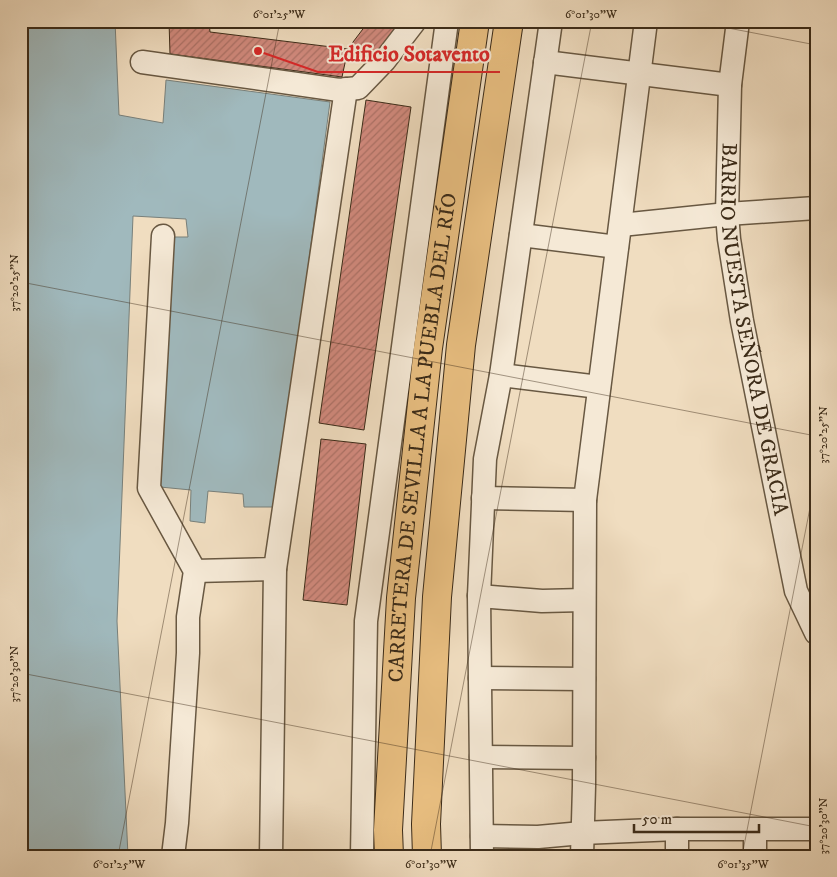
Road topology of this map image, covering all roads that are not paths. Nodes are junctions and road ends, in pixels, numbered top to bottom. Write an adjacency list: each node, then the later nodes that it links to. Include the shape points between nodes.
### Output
1 (415, 21): 12 (street, via 358,88)
2 (447, 21): 38 (street, via 366,621)
3 (475, 21): 39 (main road, CARRETERA DE SEVILLA A LA PUEBLA DEL RÍO, via 428,348 401,598)
4 (551, 21): 9 (street)
5 (646, 21): 10 (street)
6 (738, 21): 11 (street, BARRIO NUESTA SEÑORA DE GRACIA)
7 (510, 29): 40 (main road, CARRETERA DE SEVILLA A LA PUEBLA DEL RÍO, via 460,364 438,597)
8 (142, 62): 12 (street)
9 (545, 62): 10 (street); 15 (street)
10 (639, 74): 11 (street); 17 (street)
11 (730, 85): 14 (street, BARRIO NUESTA SEÑORA DE GRACIA)
12 (346, 89): 22 (street)
13 (816, 208): 14 (street)
14 (727, 214): 17 (street); 26 (street, BARRIO NUESTA SEÑORA DE GRACIA, via 742,321 796,591)
15 (520, 235): 17 (street); 18 (street)
16 (163, 236): 23 (street, via 149,488)
17 (619, 236): 19 (street)
18 (501, 375): 19 (street); 20 (street, via 486,459)
19 (599, 387): 21 (street)
20 (483, 498): 21 (street); 24 (street)
21 (585, 500): 25 (street)
22 (274, 569): 23 (street); 37 (street)
23 (195, 571): 36 (street, via 188,617)
24 (479, 596): 25 (street, via 542,601); 27 (street)
25 (584, 600): 28 (street)
26 (816, 633)
27 (480, 678): 28 (street); 29 (street)
28 (584, 679): 30 (street)
29 (481, 757): 30 (street); 35 (street)
30 (584, 758): 34 (street)
31 (677, 829): 33 (street); 34 (street); 42 (street)
32 (816, 829): 33 (street)
33 (754, 830): 43 (street)
34 (582, 833): 35 (street); 41 (street)
35 (482, 846)
36 (173, 856)
37 (271, 856)
38 (362, 856)
39 (389, 856)
40 (427, 856)
41 (582, 856)
42 (677, 856)
43 (755, 856)

